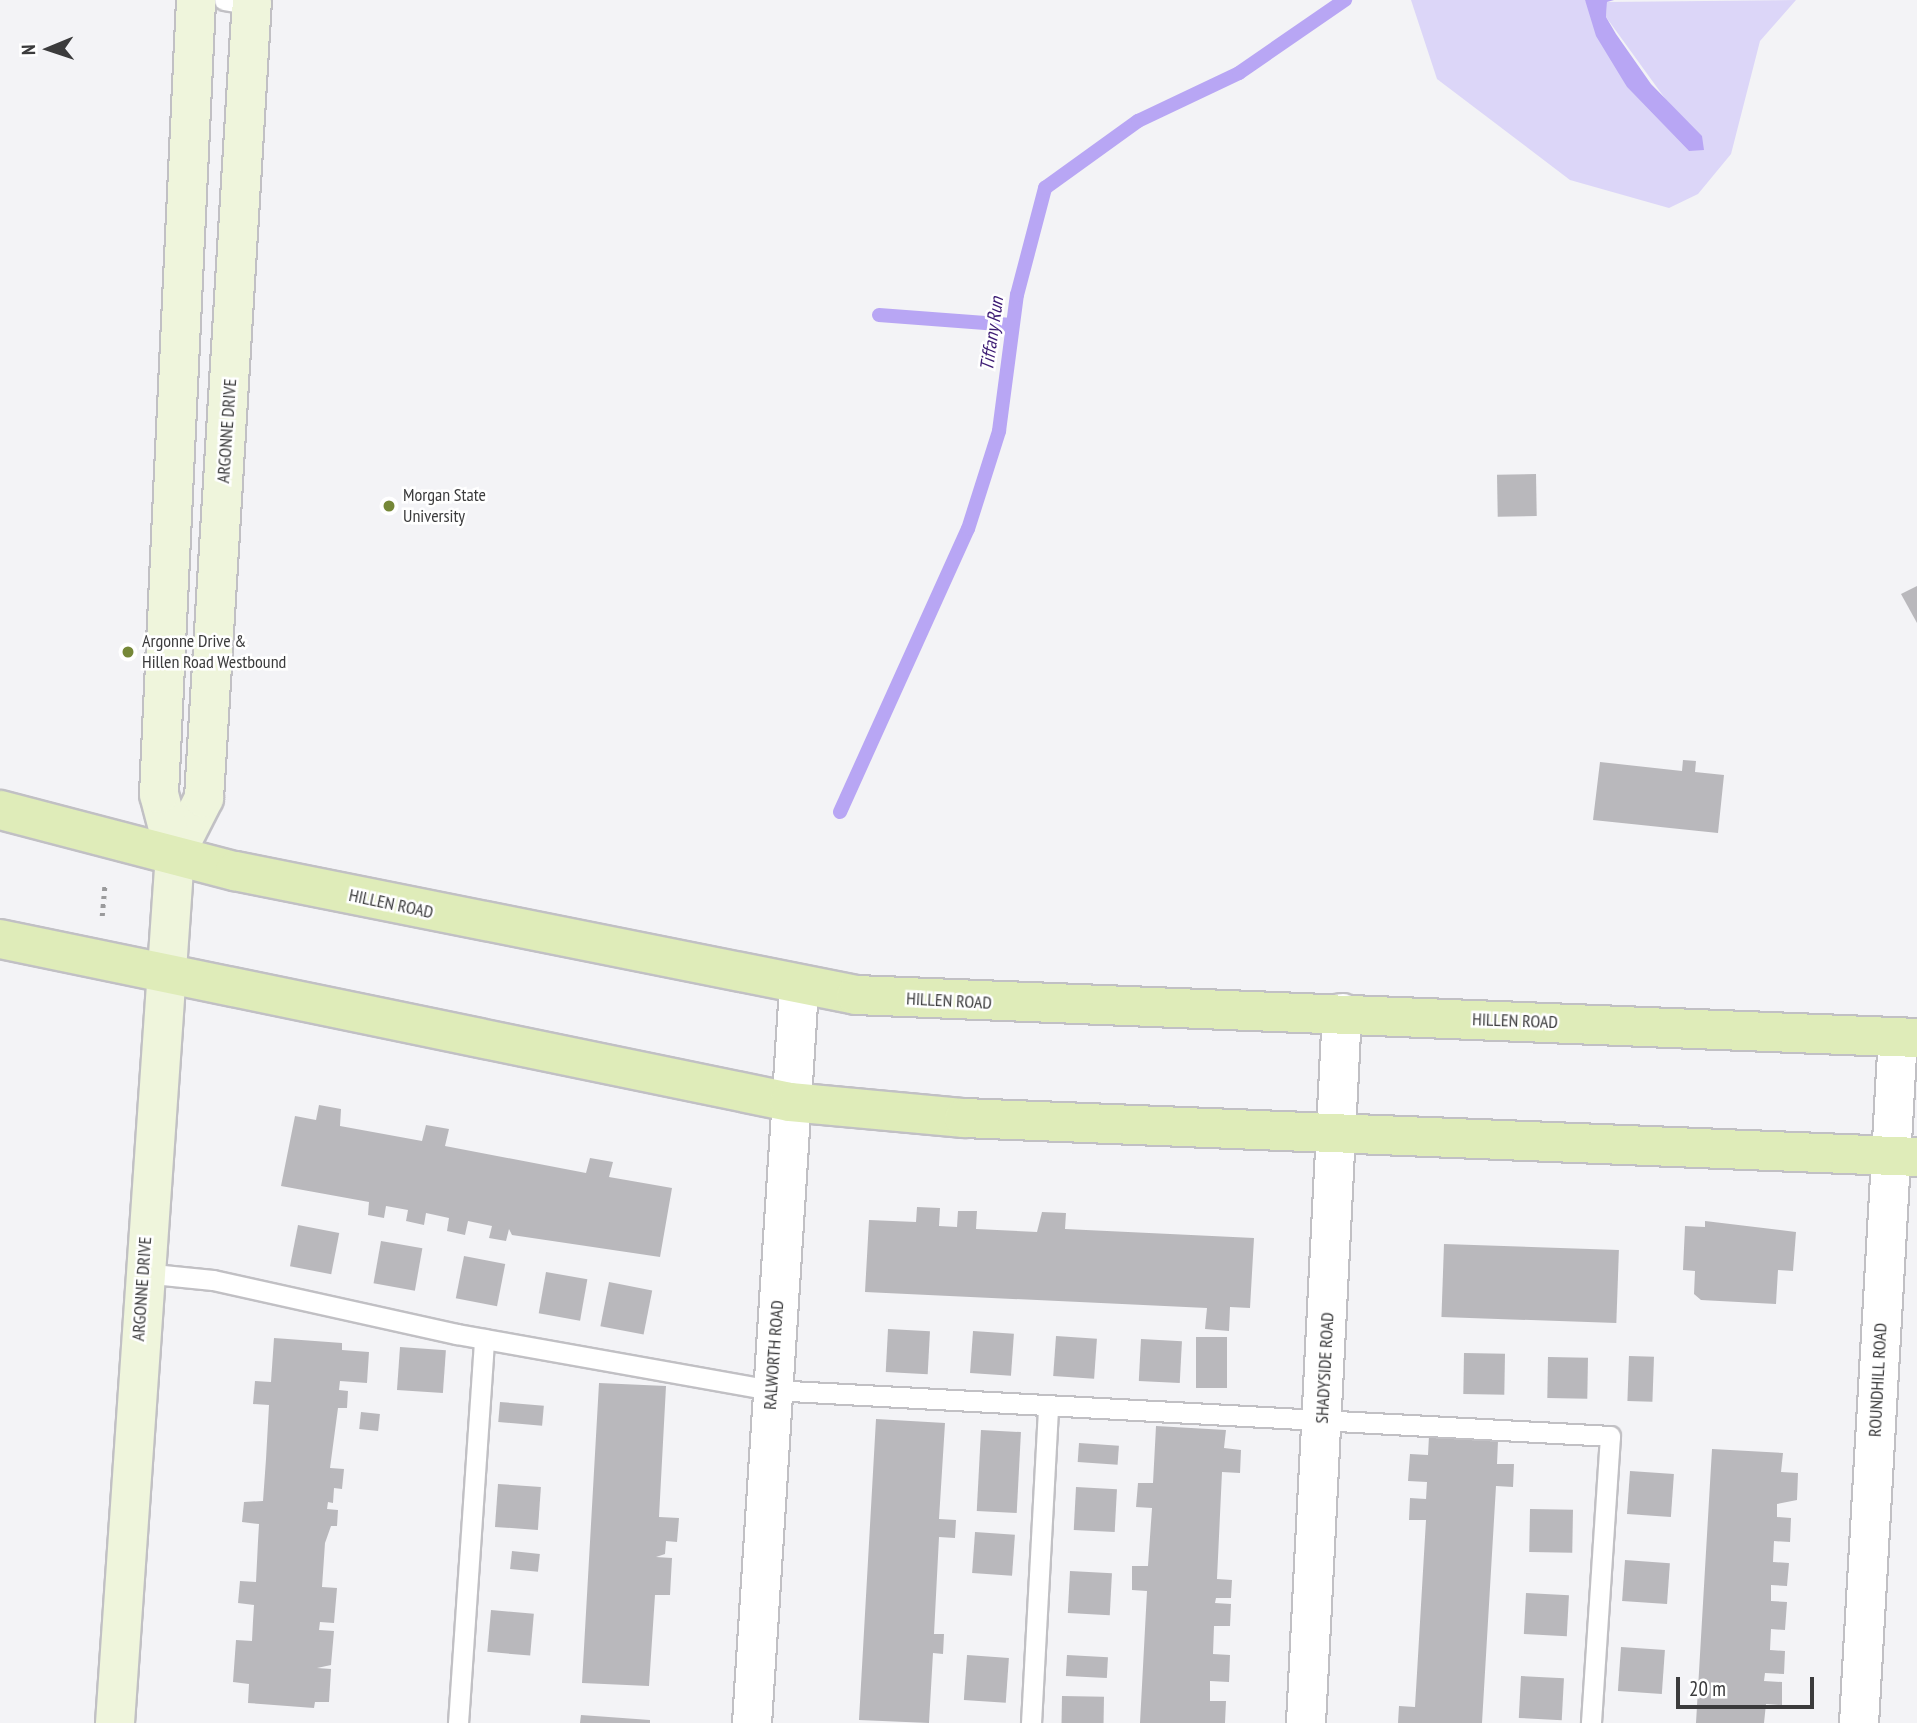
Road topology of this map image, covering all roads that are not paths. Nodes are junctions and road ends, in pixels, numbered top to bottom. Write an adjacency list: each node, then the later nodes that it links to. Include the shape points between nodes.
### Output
1 (196, 0): 4 (main road, ARGONNE DRIVE, via 159,794)
2 (243, 2): 4 (main road, ARGONNE DRIVE, via 204,798)
3 (0, 810): 4 (main road, HILLEN ROAD)
4 (175, 855): 6 (main road, ARGONNE DRIVE); 7 (main road, HILLEN ROAD)
5 (0, 939): 6 (main road)
6 (165, 974): 10 (main road); 13 (main road, ARGONNE DRIVE)
7 (799, 988): 8 (main road, HILLEN ROAD, via 939,1002); 10 (street, RALWORTH ROAD)
8 (1342, 1013): 9 (main road, HILLEN ROAD); 11 (street, SHADYSIDE ROAD)
9 (1907, 1037): 12 (street, ROUNDHILL ROAD)
10 (790, 1102): 11 (main road, via 964,1118); 15 (street, RALWORTH ROAD)
11 (1336, 1136): 12 (main road); 17 (street, SHADYSIDE ROAD)
12 (1903, 1157): 24 (street, ROUNDHILL ROAD)
13 (142, 1273): 14 (lane, via 213,1280); 18 (main road, ARGONNE DRIVE)
14 (484, 1339): 15 (lane); 19 (lane)
15 (772, 1390): 16 (lane); 20 (street, RALWORTH ROAD)
16 (1048, 1408): 17 (lane); 21 (lane)
17 (1323, 1419): 22 (street, SHADYSIDE ROAD); 23 (lane, via 1610,1436)
18 (115, 1723)
19 (458, 1723)
20 (752, 1723)
21 (1031, 1723)
22 (1306, 1723)
23 (1591, 1723)
24 (1859, 1723)

